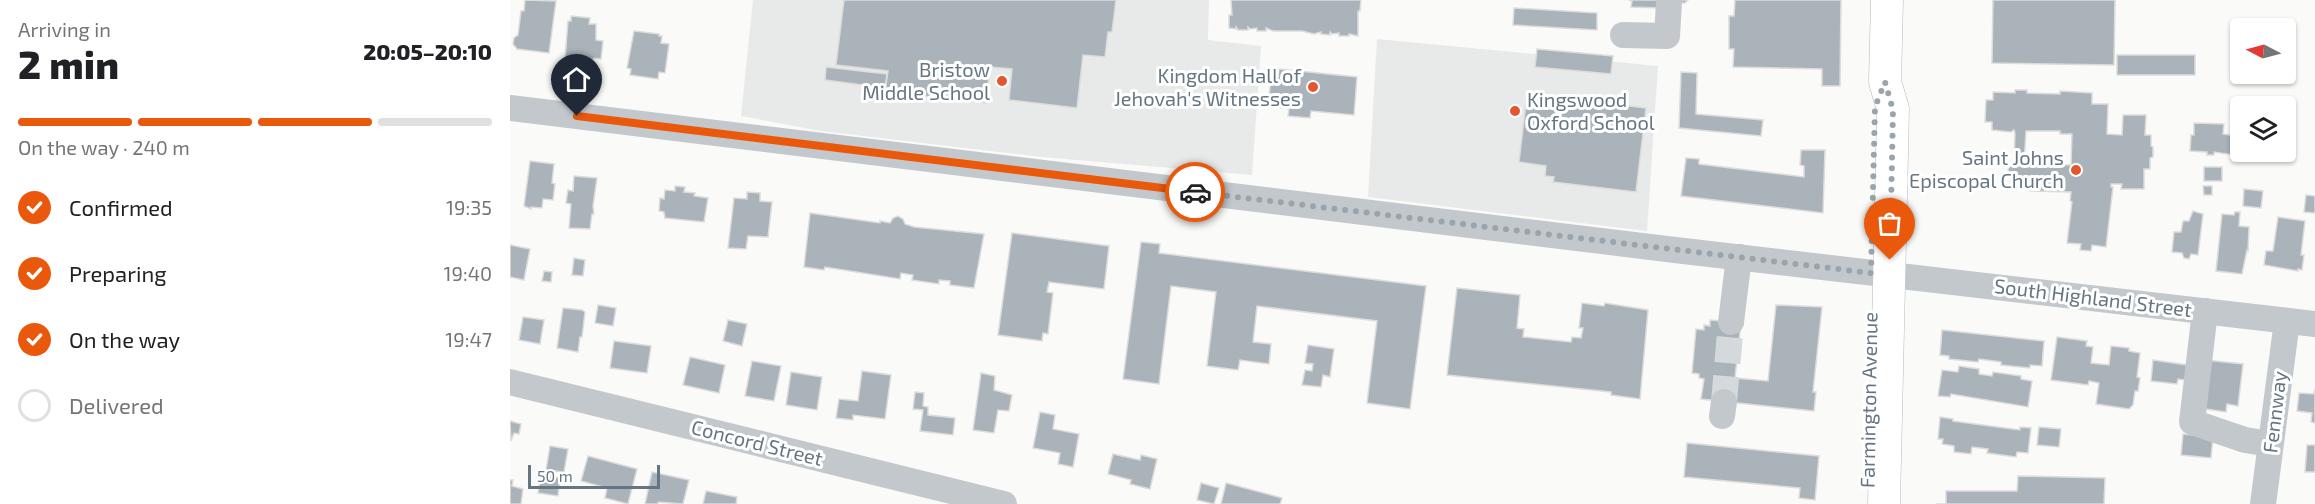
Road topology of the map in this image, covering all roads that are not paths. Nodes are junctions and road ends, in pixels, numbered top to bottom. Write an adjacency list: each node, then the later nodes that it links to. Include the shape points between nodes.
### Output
1 (1887, 0): 6 (main road, Farmington Avenue, via 1885,82 1893,110)
2 (1669, 2): 3 (street, via 1667,36)
3 (1623, 34)
4 (510, 108): 5 (street, South Highland Street)
5 (1739, 258): 6 (street, South Highland Street); 9 (street)
6 (1880, 273): 7 (street, South Highland Street); 14 (main road, Farmington Avenue); 15 (main road, Farmington Avenue)
7 (2205, 311): 8 (street, South Highland Street); 12 (street, via 2192,422)
8 (2287, 321): 10 (street, South Highland Street); 12 (street, Fennway)
9 (1731, 322)
10 (2315, 324)
11 (510, 382): 13 (street, Concord Street)
12 (2270, 444): 16 (street, Fennway)
13 (1004, 504)
14 (1867, 504)
15 (1884, 504)
16 (2263, 504)

